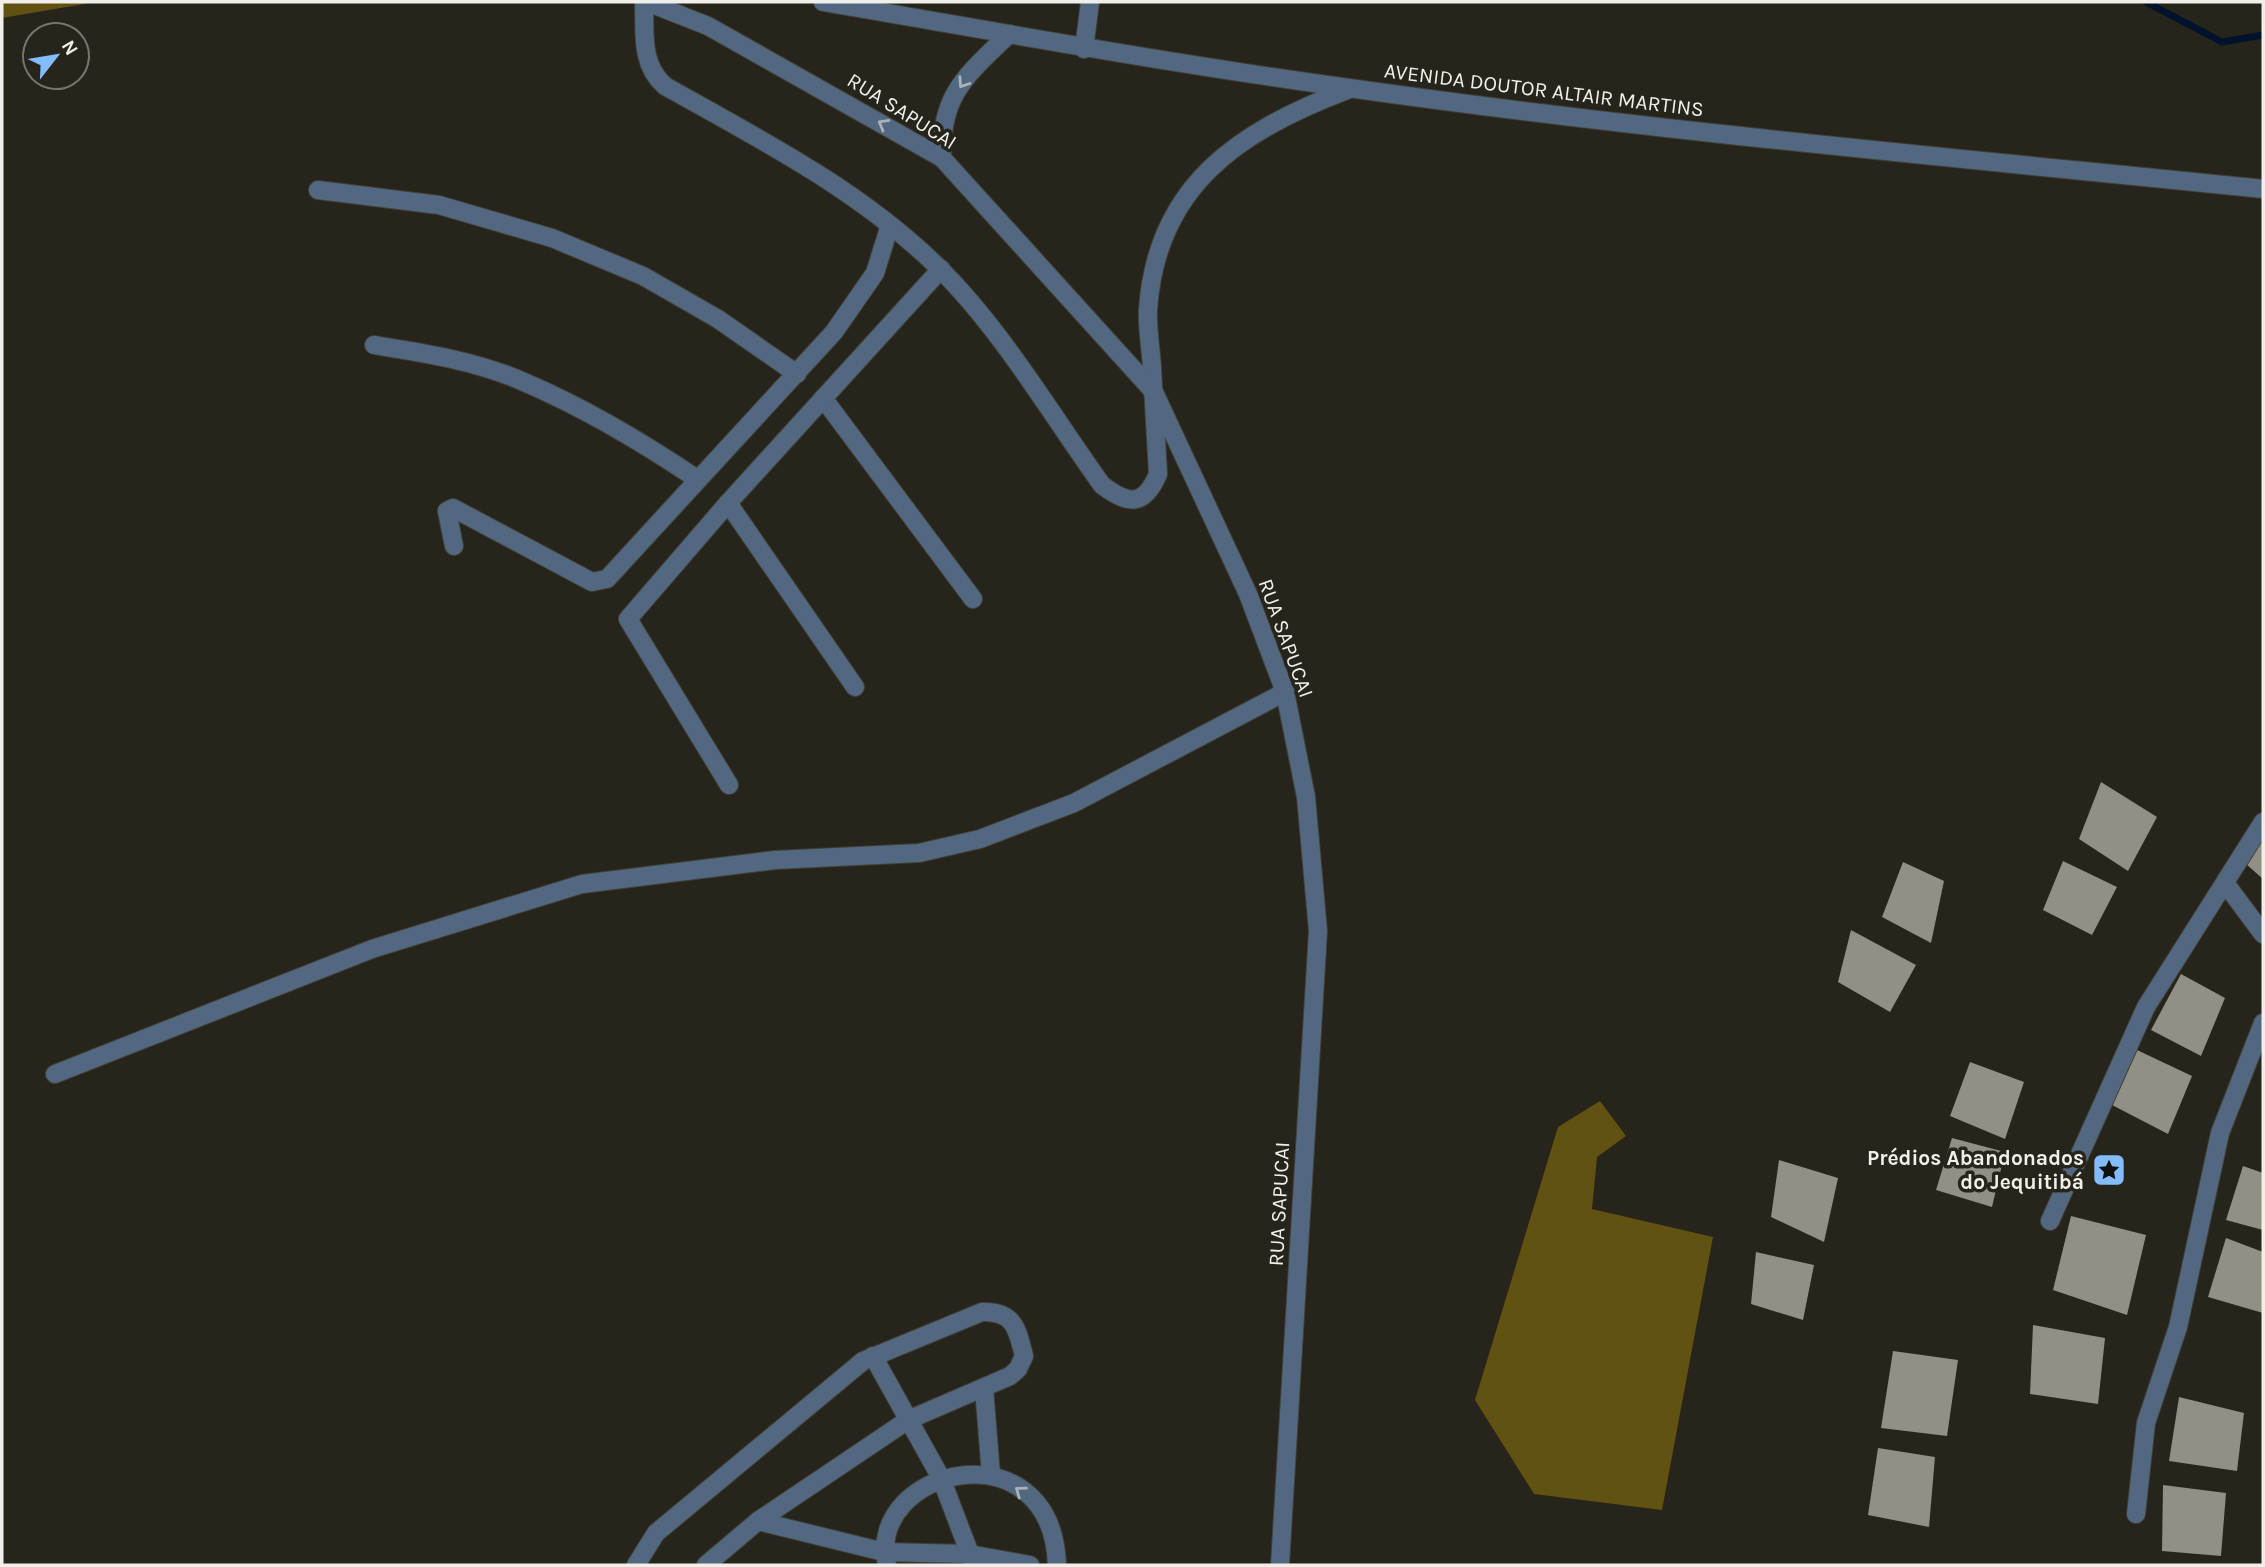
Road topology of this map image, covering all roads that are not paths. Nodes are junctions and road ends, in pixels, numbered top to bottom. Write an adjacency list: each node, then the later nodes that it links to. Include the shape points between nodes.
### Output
1 (645, 2): 7 (street, RUA SAPUCAI, one-way to 1, via 708,26); 10 (street, via 646,59 665,86 813,169)
2 (823, 2): 4 (street, AVENIDA DOUTOR ALTAIR MARTINS)
3 (1090, 2): 5 (street)
4 (1009, 34): 5 (street, AVENIDA DOUTOR ALTAIR MARTINS); 7 (street, one-way to 7, via 969,74 951,101 941,127)
5 (1084, 49): 6 (street, AVENIDA DOUTOR ALTAIR MARTINS)
6 (1351, 89): 8 (street, AVENIDA DOUTOR ALTAIR MARTINS, via 1670,129); 14 (street, via 1294,110 1238,144 1196,180 1171,216 1156,254 1148,311)
7 (942, 158): 14 (street, RUA SAPUCAI)
8 (2263, 189)
9 (318, 190): 13 (street, via 439,205 552,238 643,276 718,319)
10 (890, 225): 11 (street); 13 (street, via 867,286)
11 (941, 269): 14 (street, via 999,337 1102,485 1120,499 1135,500 1151,489 1158,474); 15 (street)
12 (374, 345): 16 (street, via 441,356 523,381 636,438)
13 (797, 374): 16 (street)
14 (1154, 392): 21 (street, RUA SAPUCAI, via 1248,594)
15 (823, 398): 17 (street); 19 (street)
16 (697, 479): 18 (street, via 600,583 453,508 447,512)
17 (728, 503): 20 (street); 22 (street, via 628,619)
18 (454, 545)
19 (973, 600)
20 (855, 687)
21 (1285, 692): 27 (street, via 1074,803 980,839 919,853 775,860 582,884 372,949); 42 (street, RUA SAPUCAI, via 1307,797 1318,931)
22 (729, 785)
23 (2263, 822): 24 (street)
24 (2225, 883): 25 (street); 28 (street, via 2146,1007)
25 (2263, 934)
26 (2263, 1023): 34 (street, via 2220,1133 2178,1327 2146,1423)
27 (55, 1074)
28 (2050, 1221)
29 (873, 1356): 30 (street, via 982,1312 998,1312 1011,1320 1024,1356 1010,1376); 31 (street); 38 (street, via 844,1374 656,1533)
30 (984, 1388): 31 (street); 32 (street)
31 (908, 1420): 33 (street); 35 (street)
32 (991, 1475): 33 (street); 41 (street, one-way to 32, via 1049,1523 1036,1503 1017,1487)
33 (941, 1478): 36 (street, via 907,1502 895,1518); 37 (street)
34 (2136, 1514)
35 (758, 1521): 36 (street); 39 (street)
36 (885, 1559): 37 (street)
37 (972, 1560): 40 (street)
38 (636, 1565)
39 (706, 1565)
40 (1030, 1565)
41 (1057, 1565)
42 (1280, 1565)

